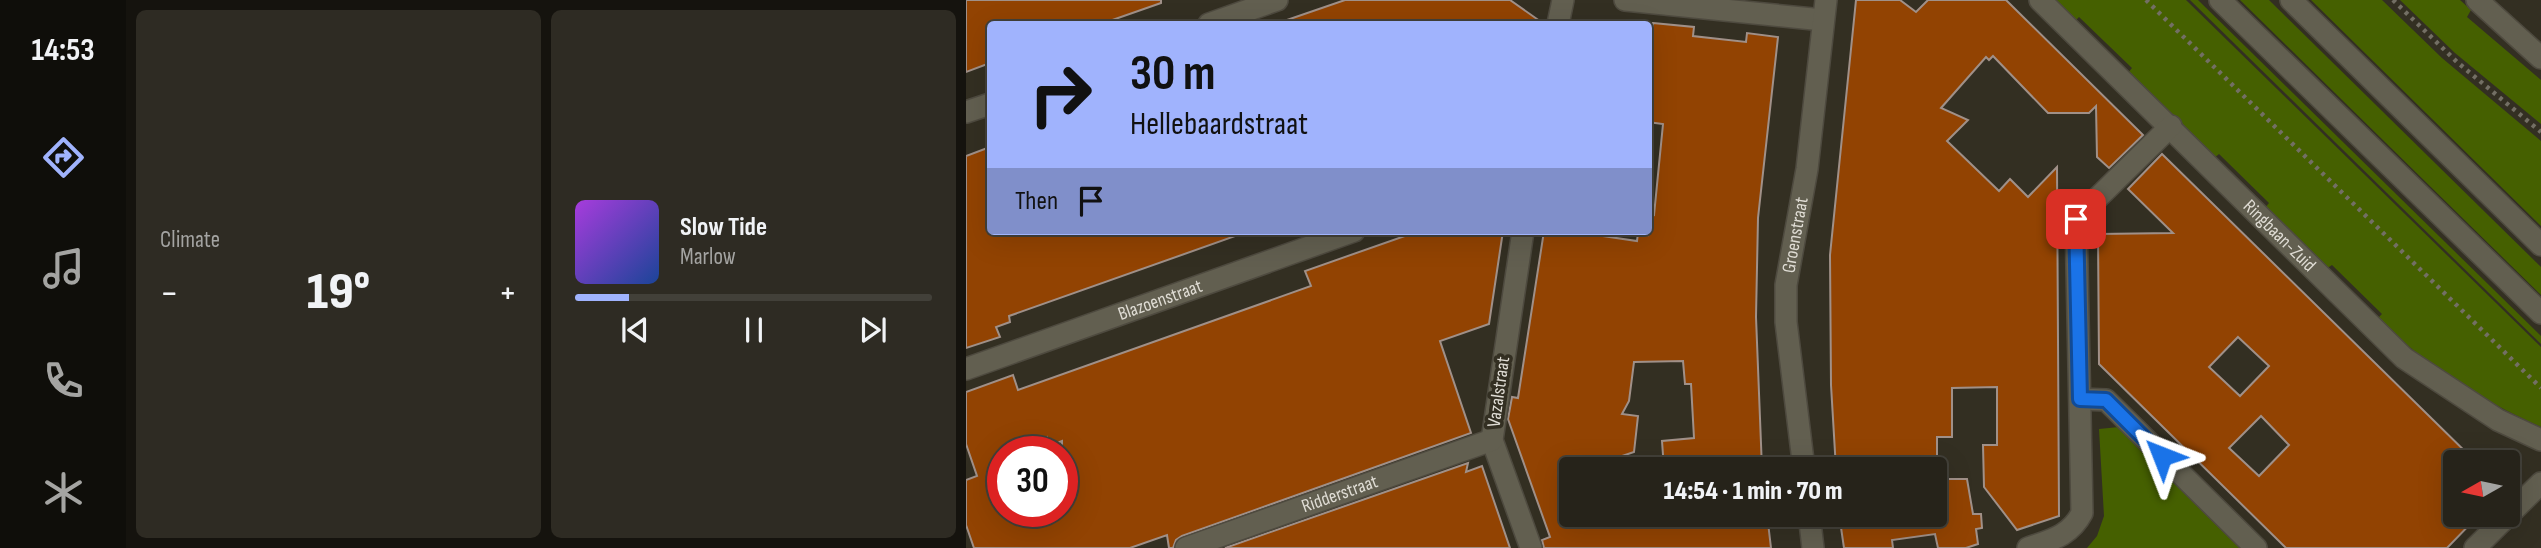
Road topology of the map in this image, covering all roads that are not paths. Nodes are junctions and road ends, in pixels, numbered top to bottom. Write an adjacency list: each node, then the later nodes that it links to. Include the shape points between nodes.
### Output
1 (1277, 0): 9 (street)
2 (1563, 0): 10 (street)
3 (1625, 0): 8 (street)
4 (2040, 0): 14 (street, Ringbaan-Zuid)
5 (2220, 0): 18 (street)
6 (2291, 0): 17 (street)
7 (2477, 0): 11 (street)
8 (1825, 10): 23 (street, Groenstraat, via 1807,169 1786,285 1786,322)
9 (1218, 21)
10 (1559, 21)
11 (2541, 58)
12 (987, 105): 13 (street)
13 (966, 112)
14 (2171, 126): 20 (street, via 2076,219); 22 (street, Ringbaan-Zuid, via 2404,358 2498,420)
15 (1343, 235): 19 (street, Blazoenstraat)
16 (1522, 235): 21 (street, Vazalstraat)
17 (2541, 245)
18 (2541, 313)
19 (966, 369)
20 (2080, 399): 29 (street, via 2082,513 2075,527 2062,537); 30 (street, via 2106,400)
21 (1492, 440): 26 (street, Ridderstraat); 27 (street, Vazalstraat)
22 (2541, 440)
23 (1803, 457)
24 (2541, 483): 31 (street)
25 (1811, 527): 28 (street)
26 (1186, 548)
27 (1531, 548)
28 (1813, 548)
29 (2028, 548)
30 (2256, 548)
31 (2475, 548)

